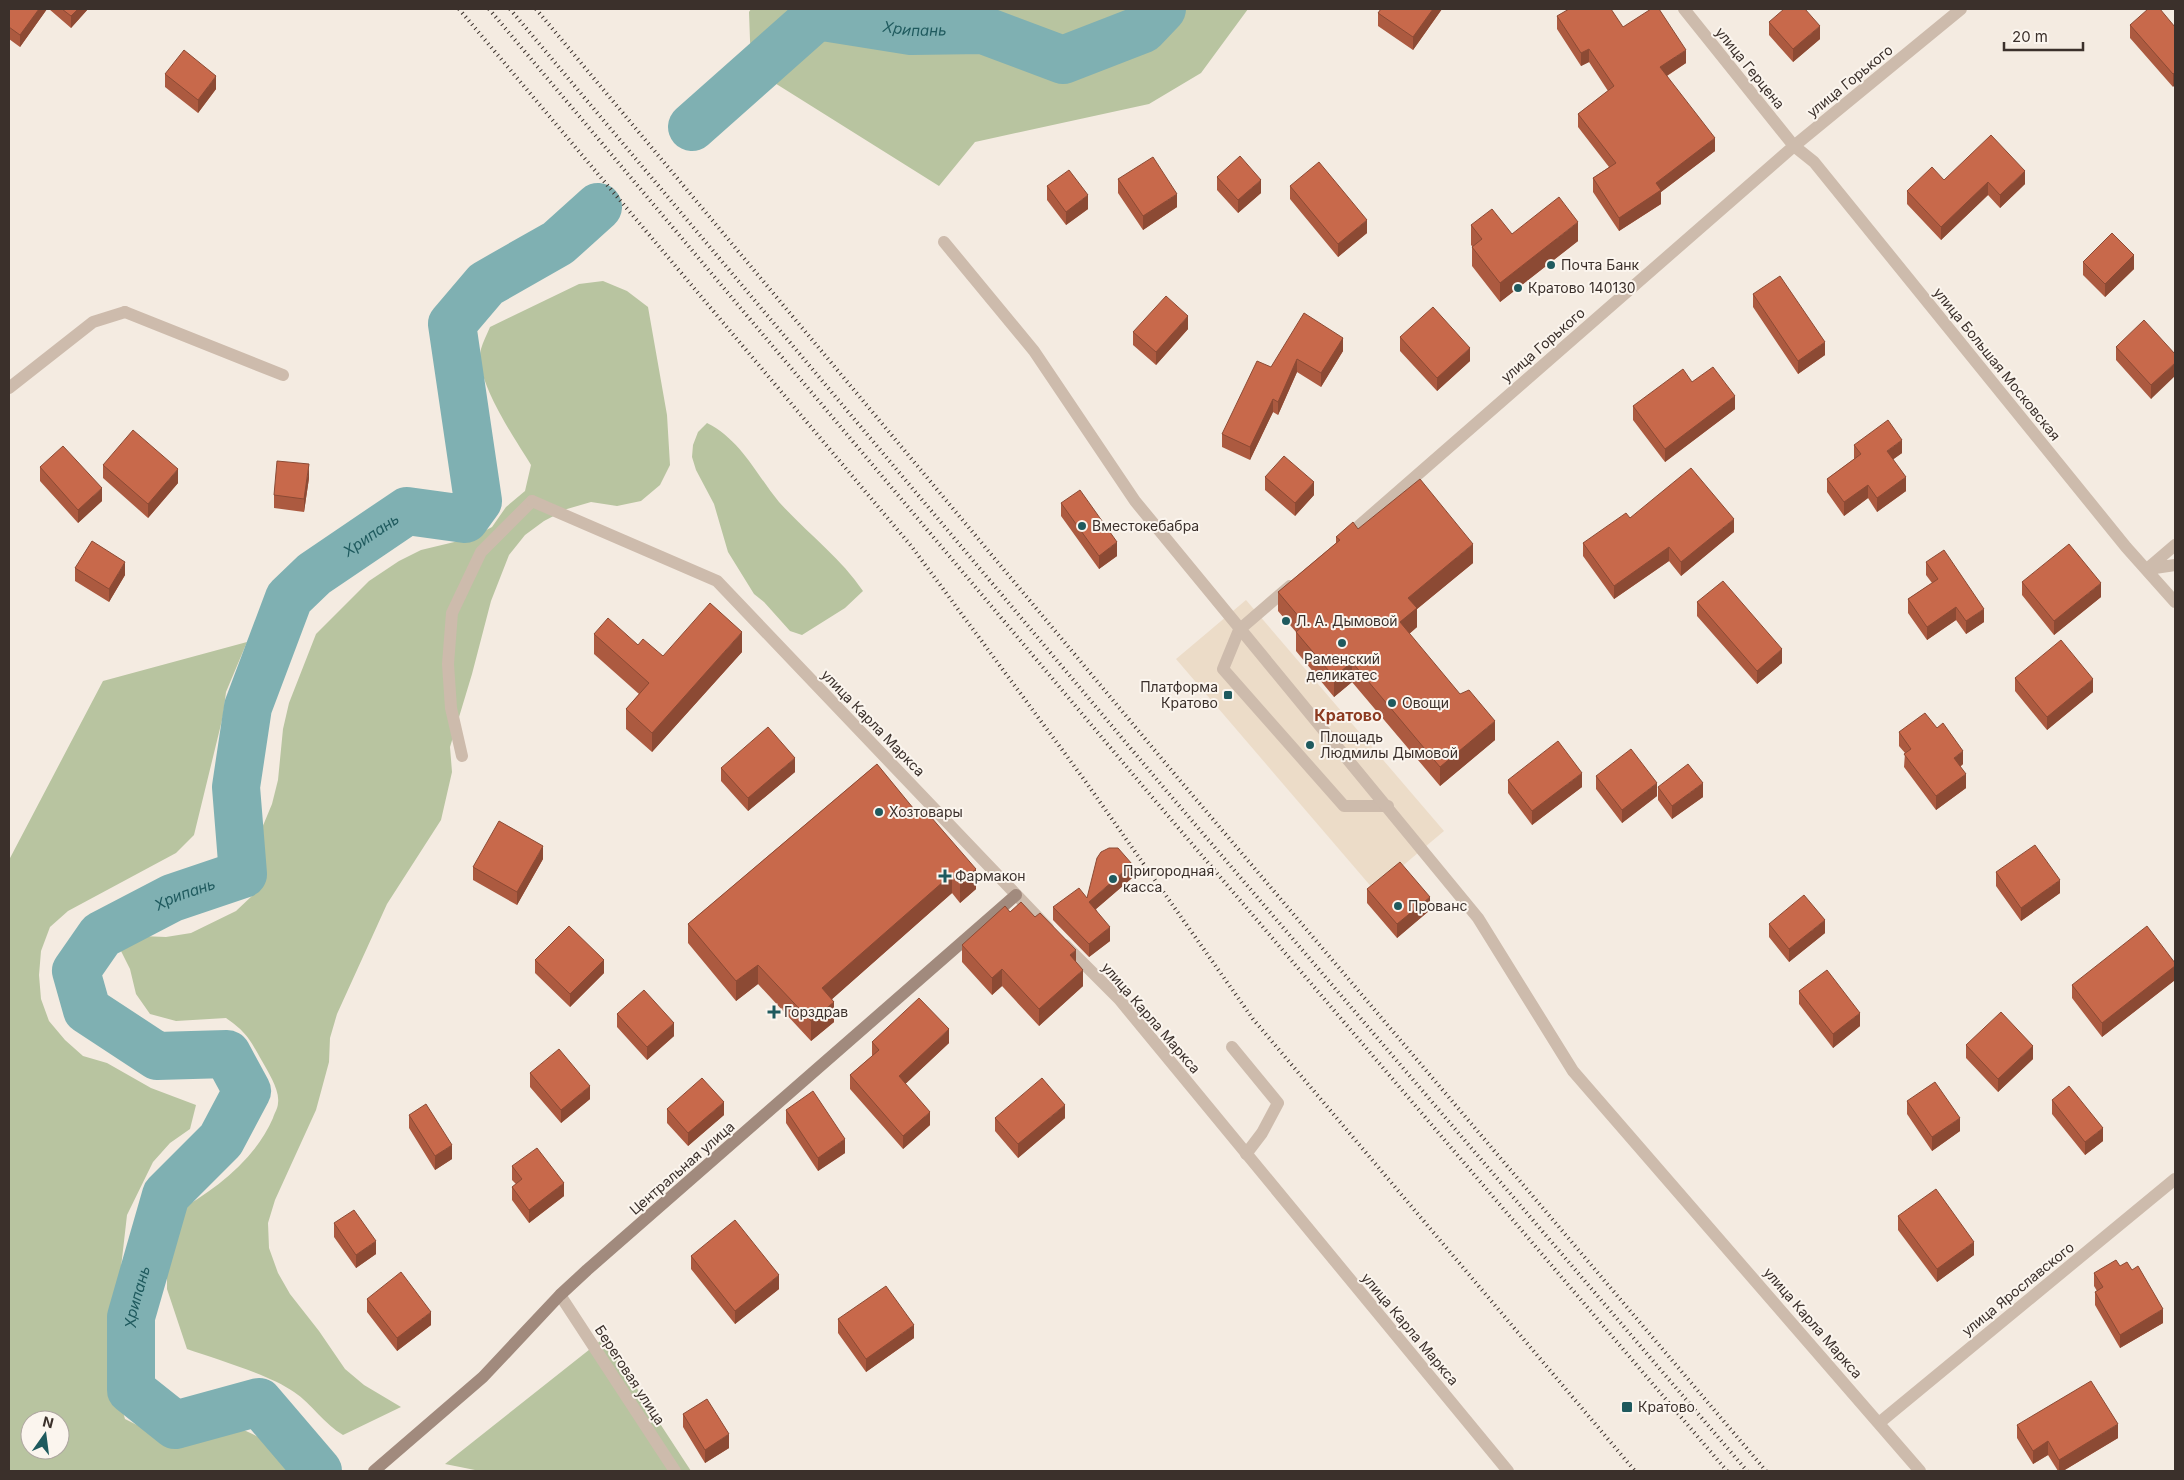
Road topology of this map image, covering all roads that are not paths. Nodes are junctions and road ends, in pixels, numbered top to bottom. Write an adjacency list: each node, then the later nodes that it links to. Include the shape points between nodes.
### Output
1 (1684, 9): 3 (street, улица Герцена)
2 (1961, 9): 3 (street, улица Горького)
3 (1794, 146): 7 (street, улица Горького); 10 (street, улица Большая Московская, via 1814,162)
4 (944, 242): 13 (street, улица Карла Маркса, via 1034,351 1135,501)
5 (283, 375): 6 (street, via 125,312 93,322)
6 (9, 388)
7 (1337, 545)
8 (2175, 545): 10 (street)
9 (2175, 565): 10 (street)
10 (2148, 569): 12 (street, улица Большая Московская)
11 (1299, 578): 13 (street)
12 (2175, 602)
13 (1239, 630): 15 (street, улица Карла Маркса); 15 (street, via 1223,670 1344,806)
14 (462, 756): 16 (street, улица Карла Маркса, via 450,699 448,664 452,613 481,552 532,501 717,581)
15 (1388, 806): 21 (street, улица Карла Маркса, via 1478,918 1573,1071)
16 (1016, 895): 18 (street, улица Карла Маркса, via 1119,1000); 20 (street, Центральная улица)
17 (1232, 1047): 18 (street, via 1278,1103 1262,1134)
18 (1246, 1154): 24 (street, улица Карла Маркса)
19 (2175, 1179): 21 (street, улица Ярославского)
20 (560, 1295): 22 (street, Центральная улица, via 483,1377); 23 (street, Береговая улица)
21 (1879, 1423): 25 (street, улица Карла Маркса)
22 (374, 1471)
23 (675, 1471)
24 (1508, 1471)
25 (1920, 1471)

